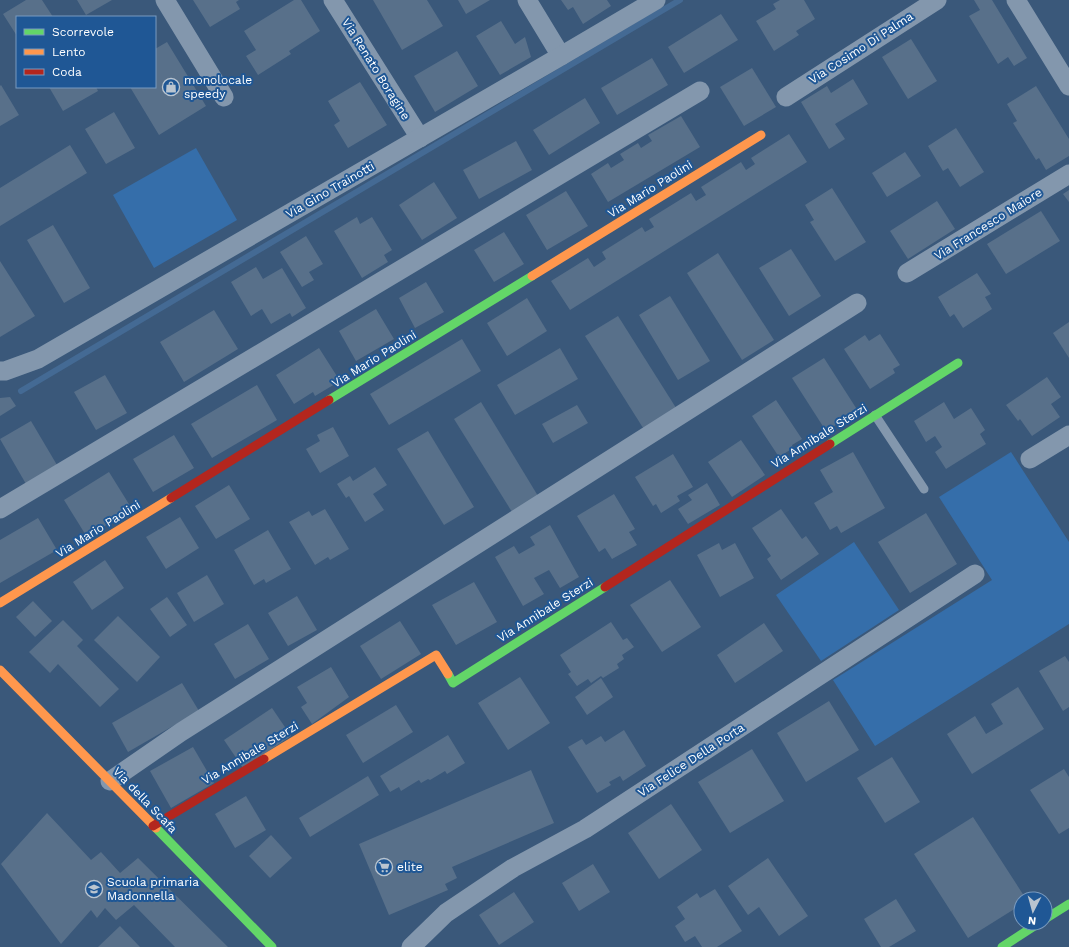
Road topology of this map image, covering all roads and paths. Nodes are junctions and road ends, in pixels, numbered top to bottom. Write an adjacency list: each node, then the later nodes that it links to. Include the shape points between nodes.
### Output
1 (165, 0): 10 (street)
2 (333, 0): 13 (street, Via Renato Boragine)
3 (526, 0): 7 (street)
4 (656, 0): 7 (street, Via Gino Trainotti)
5 (937, 0): 11 (street, Via Cosimo Di Palma)
6 (1016, 0): 8 (street)
7 (561, 56): 13 (street, Via Gino Trainotti)
8 (1069, 86)
9 (700, 91): 23 (street)
10 (224, 97)
11 (786, 97)
12 (761, 135): 25 (street, Via Mario Paolini)
13 (420, 138): 18 (street, Via Gino Trainotti, via 38,359)
14 (1069, 174): 15 (street, Via Francesco Maiore)
15 (908, 273)
16 (857, 303): 27 (street, via 181,732)
17 (958, 363): 19 (street, Via Annibale Sterzi)
18 (0, 371)
19 (875, 415): 22 (lane); 28 (street, Via Annibale Sterzi, via 453,683 436,654)
20 (1069, 435): 21 (street)
21 (1030, 460)
22 (924, 489)
23 (0, 509)
24 (975, 574): 33 (street, Via Felice Della Porta, via 585,829 513,868 446,913)
25 (0, 603)
26 (0, 670): 27 (street, Via della Scafa)
27 (110, 781): 28 (street, Via della Scafa)
28 (153, 826): 32 (street, Via della Scafa)
29 (1069, 904): 30 (street)
30 (1053, 914)
31 (1027, 931): 34 (street)
32 (272, 947)
33 (411, 947)
34 (1002, 947)

